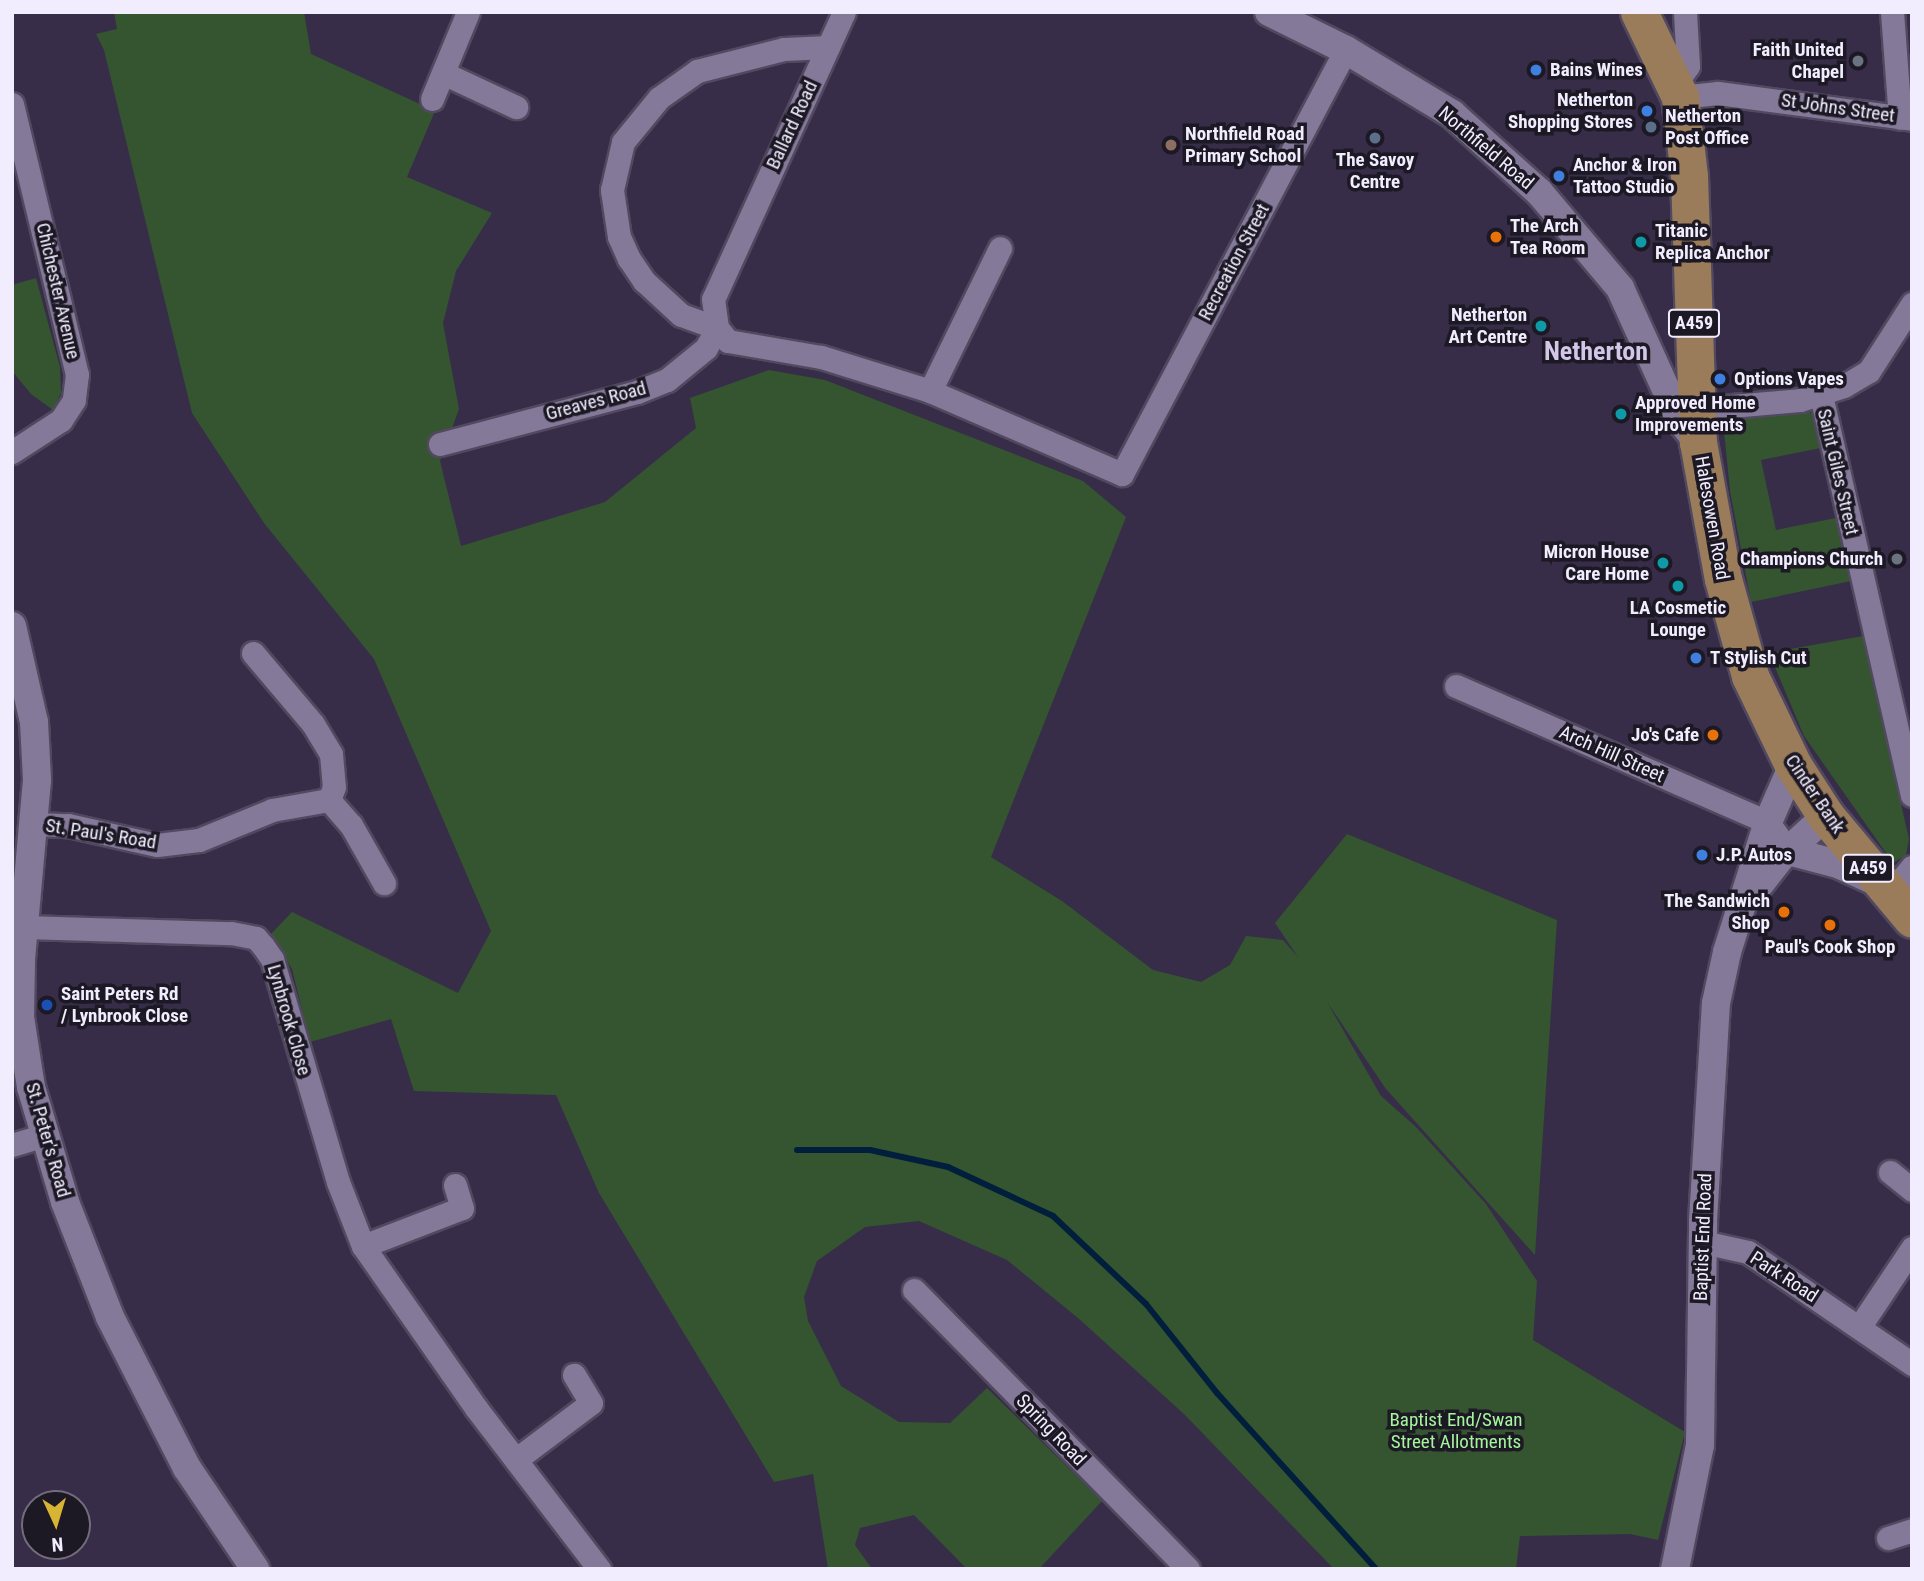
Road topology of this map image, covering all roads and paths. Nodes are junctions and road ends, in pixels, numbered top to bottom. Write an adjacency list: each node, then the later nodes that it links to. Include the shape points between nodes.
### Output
1 (468, 12): 9 (street)
2 (844, 12): 7 (street, Ballard Road)
3 (1269, 12): 8 (street, Northfield Road)
4 (1639, 12): 10 (main road, Halesowen Road / A459)
5 (1685, 12): 10 (street, via 1688,66)
6 (1892, 12): 14 (street)
7 (828, 47): 17 (street, Ballard Road, via 713,299); 17 (street, via 784,49 697,71 659,97 623,142 612,190 619,237 629,259 644,281 681,315)
8 (1346, 50): 18 (street, Northfield Road, via 1452,114 1539,192 1620,288); 20 (street, Recreation Street, via 1122,474)
9 (443, 73): 11 (street); 13 (street)
10 (1678, 90): 14 (street, St Johns Street); 19 (main road, Halesowen Road / A459, via 1689,176)
11 (432, 99)
12 (12, 104): 24 (street, Chichester Avenue, via 77,374 74,400 61,420)
13 (516, 107)
14 (1906, 118)
15 (1000, 248): 20 (street)
16 (1912, 304): 21 (street, via 1869,371)
17 (717, 328): 20 (street, via 728,341 821,357); 23 (street, Greaves Road, via 706,348 667,380)
18 (1647, 345): 19 (street, via 1664,357); 22 (street, Northfield Road, via 1680,420)
19 (1695, 358): 22 (main road, Halesowen Road / A459)
20 (930, 391)
21 (1821, 395): 22 (street); 30 (street, Saint Giles Street)
22 (1697, 425): 28 (main road, Halesowen Road / A459, via 1727,597 1750,676)
23 (440, 444)
24 (12, 452)
25 (12, 626): 34 (street, St. Peter's Road, via 34,722)
26 (253, 653): 31 (street, via 313,724 331,754 334,787)
27 (1456, 686): 33 (street, Arch Hill Street)
28 (1776, 731): 29 (main road, Cinder Bank / A459)
29 (1793, 765): 32 (main road, Cinder Bank / A459); 33 (street, Baptist End Road)
30 (1912, 795)
31 (329, 800): 34 (street, St. Paul's Road, via 272,810 199,839 157,845 68,825); 36 (street, via 351,825)
32 (1826, 816): 35 (street, Baptist End Road); 37 (main road, Cinder Bank / A459)
33 (1768, 822): 35 (street); 38 (street, Baptist End Road)
34 (34, 824): 39 (street, St. Peter's Road)
35 (1787, 851): 37 (street, via 1838,864); 38 (street, Baptist End Road)
36 (384, 883)
37 (1898, 891)
38 (1742, 907): 45 (street, Baptist End Road, via 1716,1003)
39 (24, 927): 40 (street, St. Peter's Road, via 20,1017); 46 (street, Lynbrook Close, via 231,933 256,939 272,959 338,1182)
40 (44, 1135): 41 (street); 55 (street, St. Peter's Road, via 65,1202 137,1373 187,1468)
41 (12, 1145)
42 (1890, 1172): 44 (street)
43 (455, 1185): 46 (street, via 461,1208)
44 (1912, 1189)
45 (1703, 1242): 49 (street, Park Road, via 1748,1252); 58 (street, Baptist End Road, via 1700,1446)
46 (363, 1246): 52 (street, Lynbrook Close, via 476,1408)
47 (1912, 1248): 49 (street)
48 (914, 1290): 57 (street, Spring Road)
49 (1860, 1326): 50 (street, Park Road)
50 (1912, 1364)
51 (574, 1376): 52 (street, via 591,1403)
52 (518, 1458): 56 (street, Lynbrook Close)
53 (1912, 1530): 54 (street)
54 (1888, 1538)
55 (255, 1569)
56 (599, 1569)
57 (1188, 1569)
58 (1675, 1569)

